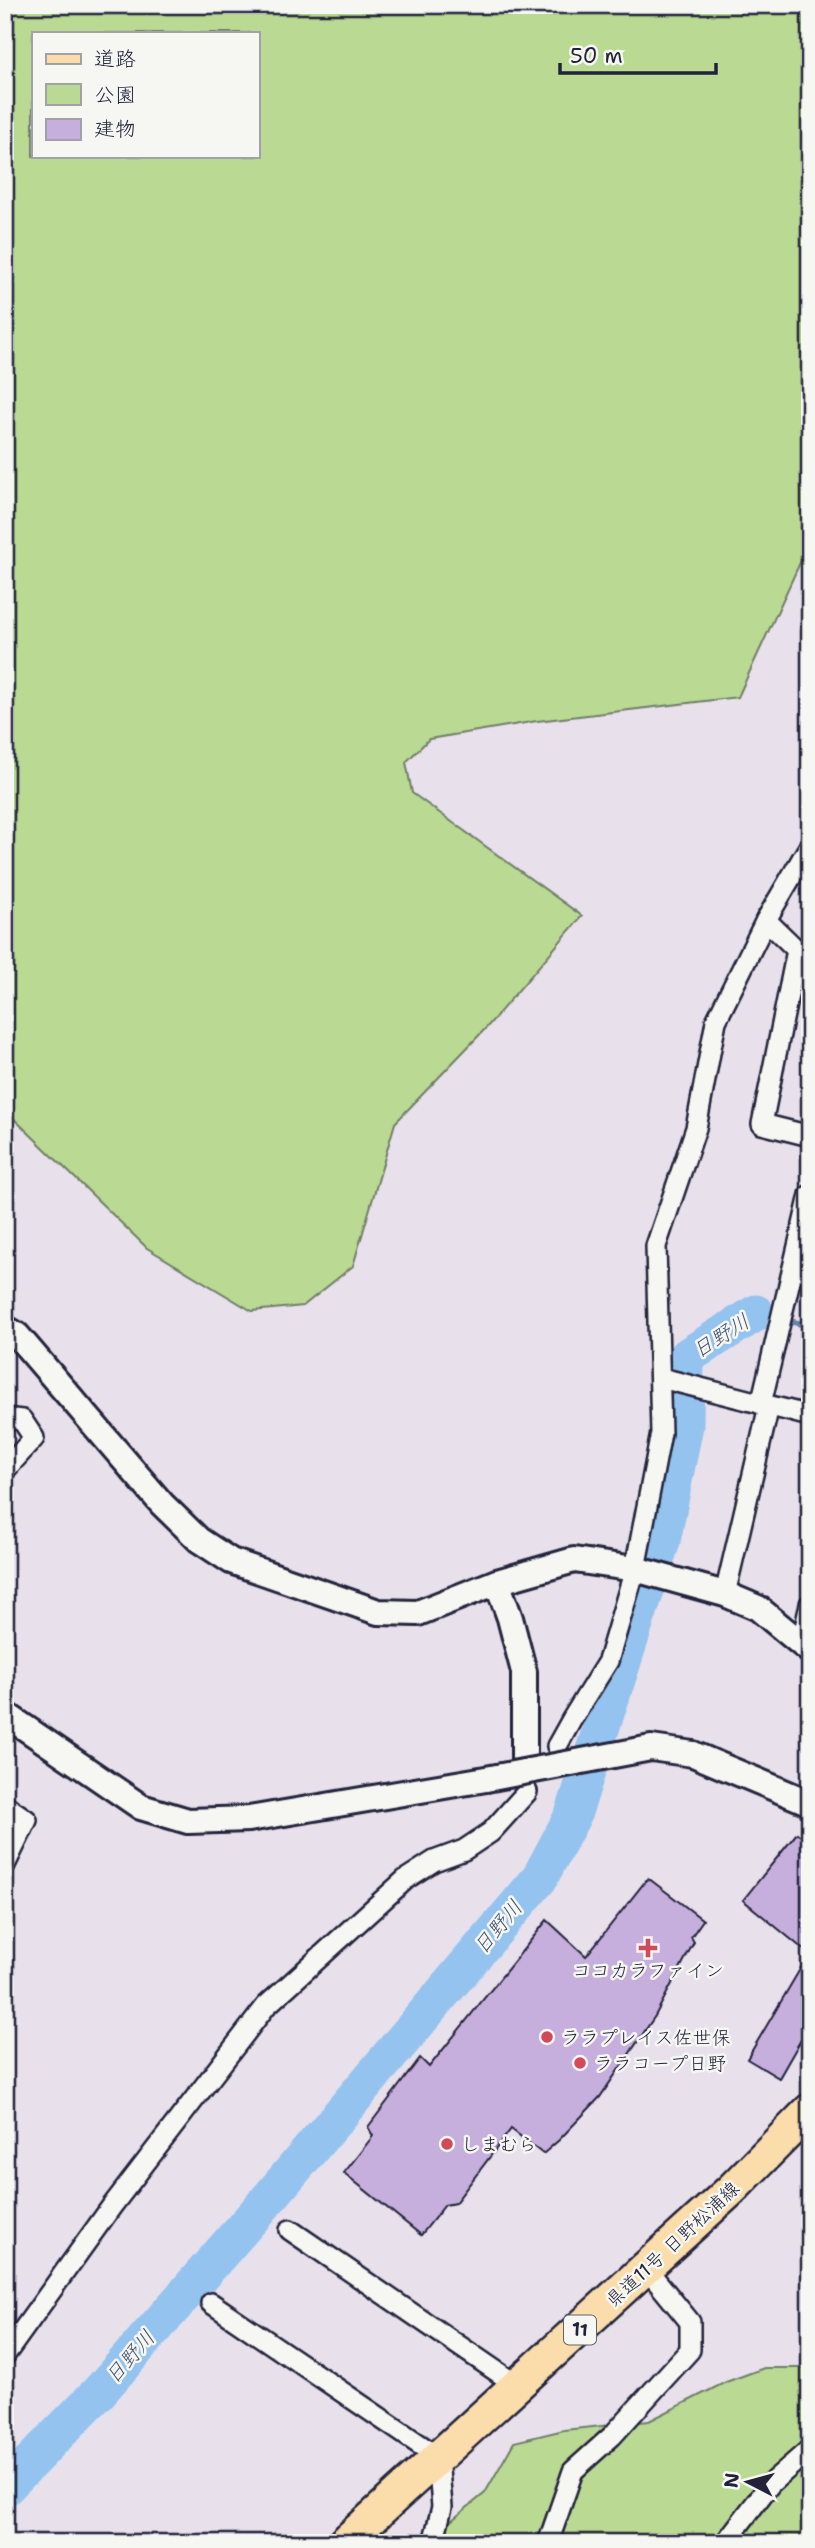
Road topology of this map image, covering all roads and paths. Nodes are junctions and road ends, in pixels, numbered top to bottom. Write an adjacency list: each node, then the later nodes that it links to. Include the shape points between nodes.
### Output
1 (810, 845): 2 (street)
2 (766, 920): 3 (street, via 797,950 762,1124); 6 (street, via 716,1021 696,1128 656,1246)
3 (810, 1136)
4 (810, 1195): 7 (street)
5 (5, 1328): 12 (street, via 17,1335 162,1504 200,1540 231,1561 378,1612 418,1613)
6 (661, 1378): 7 (street); 11 (street, via 661,1433)
7 (765, 1405): 8 (street); 13 (street)
8 (810, 1416)
9 (5, 1418): 10 (street, via 22,1420 34,1438)
10 (5, 1470)
11 (635, 1569): 12 (street, via 574,1560); 13 (street); 17 (street, via 608,1661)
12 (497, 1582): 18 (street, via 524,1672)
13 (725, 1594): 15 (street)
14 (810, 1604): 15 (street)
15 (807, 1635)
16 (5, 1714): 18 (street, bridge, via 141,1807 188,1821 249,1819 486,1779)
17 (557, 1746)
18 (525, 1782): 19 (street, bridge, via 651,1748 693,1754); 26 (street, via 491,1832 406,1879 266,2006 112,2206)
19 (810, 1803)
20 (5, 1805): 21 (street, via 27,1820)
21 (5, 1865)
22 (808, 2113): 24 (main road, 県道11号 日野松浦線 / 11)
23 (290, 2230): 27 (street)
24 (646, 2268): 27 (main road, 県道11号 日野松浦線 / 11); 32 (street, via 690,2322 690,2350 612,2436 573,2471)
25 (211, 2302): 29 (street)
26 (5, 2355)
27 (518, 2386): 29 (main road, 県道11号 日野松浦線 / 11)
28 (810, 2449): 33 (street, via 771,2483)
29 (438, 2457): 30 (main road, 県道11号 日野松浦線 / 11); 31 (street, via 442,2507)
30 (344, 2543)
31 (432, 2543)
32 (548, 2543)
33 (725, 2543)

